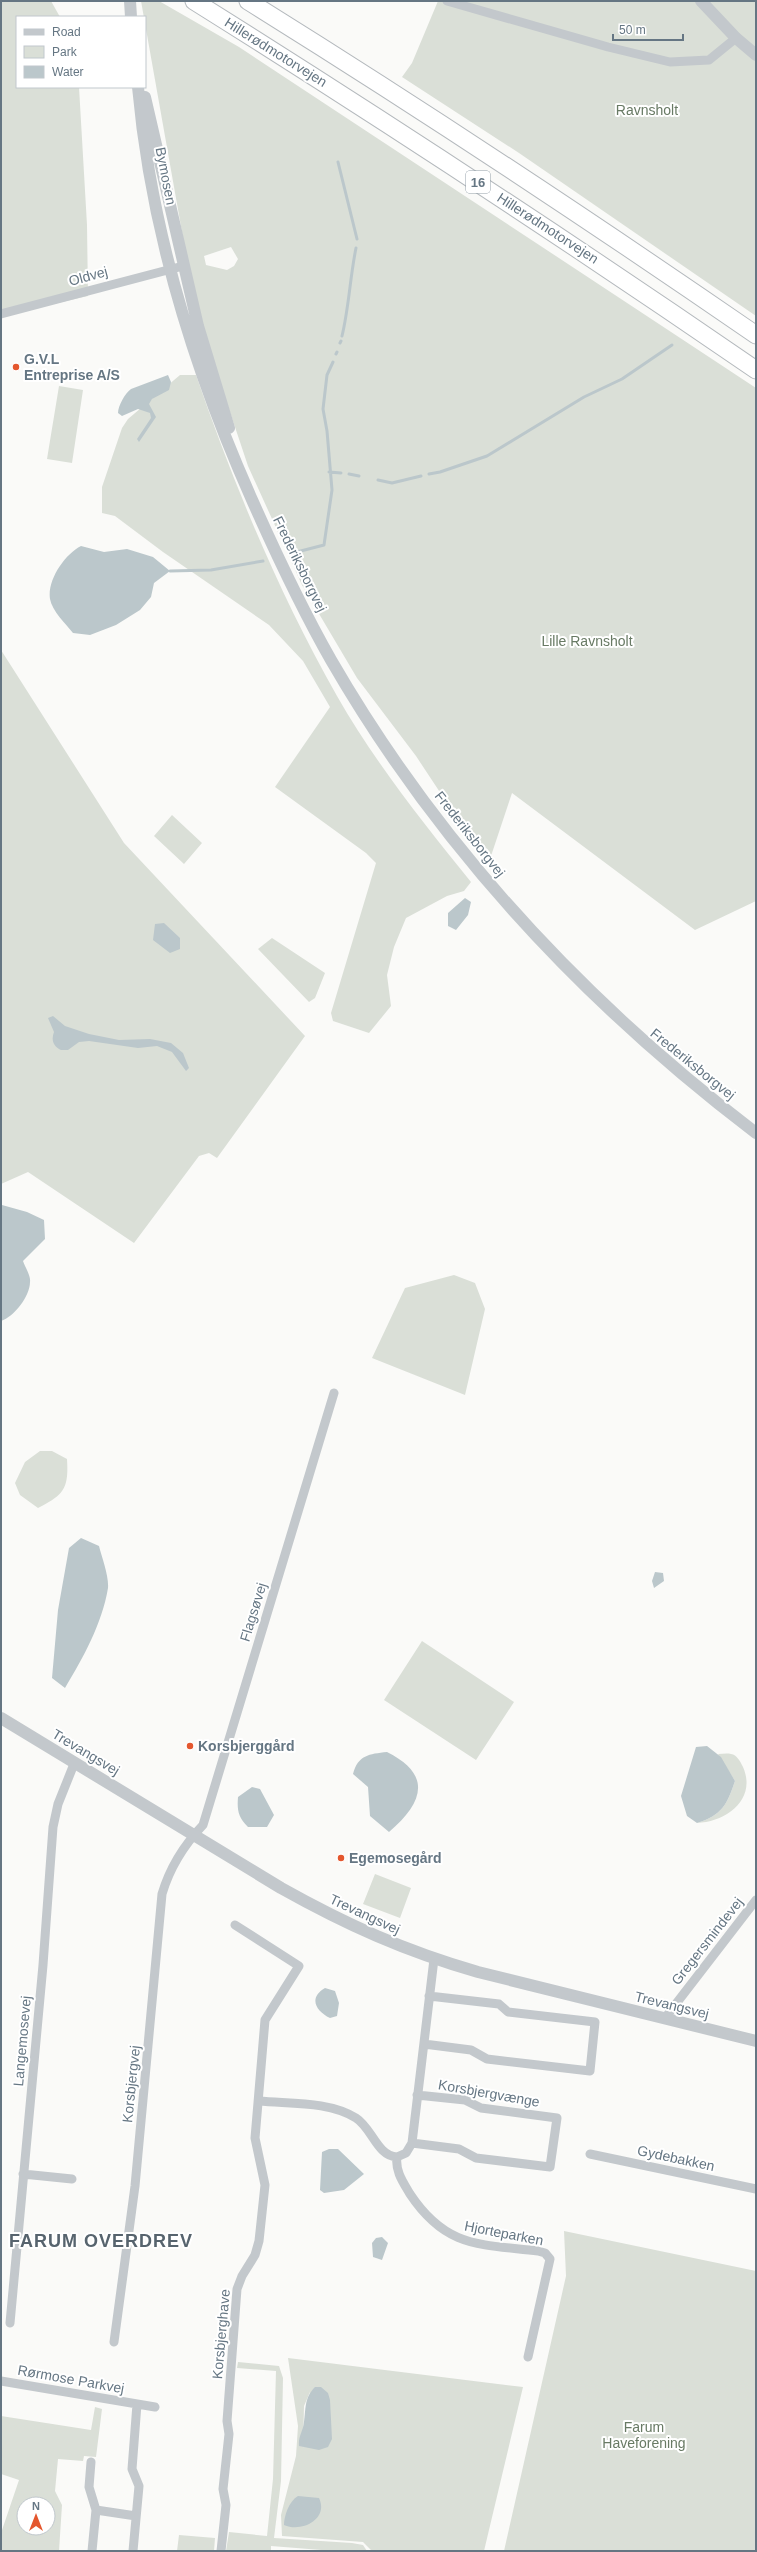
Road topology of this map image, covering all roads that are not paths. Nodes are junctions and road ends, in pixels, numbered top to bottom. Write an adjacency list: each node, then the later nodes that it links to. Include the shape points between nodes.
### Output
1 (194, 1): 13 (highway, Hillerødmotorvejen / 16, via 367,109 601,263)
2 (248, 1): 12 (highway, Hillerødmotorvejen / 16, via 616,238)
3 (447, 1): 5 (street, via 670,62 709,60)
4 (701, 1): 5 (street)
5 (736, 38): 6 (street)
6 (756, 55)
7 (138, 88): 10 (street, Bymosen, via 153,194)
8 (144, 88): 9 (street, Bymosen)
9 (183, 266): 10 (street, Oldvej); 14 (street, Frederiksborgvej, via 198,326)
10 (170, 269): 11 (street, Oldvej); 14 (street, Frederiksborgvej, via 212,407)
11 (1, 314)
12 (756, 335)
13 (756, 370)
14 (247, 487): 15 (street, Frederiksborgvej, via 282,566 331,659 377,733 440,822 504,902 568,970 642,1041)
15 (756, 1133)
16 (334, 1393): 19 (street, Flagsøvej, via 203,1825)
17 (1, 1718): 18 (street, Trevangsvej)
18 (74, 1764): 19 (street, Trevangsvej); 32 (street, Langemosevej, via 58,1804 53,1827)
19 (193, 1836): 22 (street, Trevangsvej, via 327,1914 378,1938); 36 (street, Korsbjergvej, via 172,1867 162,1894 134,2186)
20 (756, 1900): 24 (street, Gregersmindevej)
21 (235, 1925): 28 (street, Korsbjerghave, via 299,1966 265,2020)
22 (434, 1959): 23 (street, Korsbjergvænge); 24 (street, Trevangsvej)
23 (430, 1996): 26 (street, Korsbjergvænge); 26 (street, via 499,2004 508,2012 595,2022 590,2071 487,2059 471,2050)
24 (665, 2018): 25 (street, Trevangsvej)
25 (756, 2041)
26 (424, 2044): 27 (street, Korsbjergvænge)
27 (417, 2095): 29 (street, Korsbjergvænge); 29 (street, Korsbjergvænge, via 465,2100 482,2108 557,2118 550,2167 476,2158 459,2150)
28 (259, 2101): 31 (street, via 340,2110 357,2118 385,2154); 46 (street, Korsbjerghave, via 255,2138 265,2185 259,2241 255,2255 237,2289 227,2421 229,2434 224,2488 226,2505)
29 (412, 2143): 31 (street, via 406,2153)
30 (590, 2154): 34 (street, Gydebakken)
31 (397, 2157): 37 (street, Hjorteparken, via 396,2165 401,2180 423,2212 452,2237 470,2242 538,2251 550,2259)
32 (23, 2174): 33 (street); 35 (street, Langemosevej)
33 (72, 2179)
34 (756, 2189)
35 (10, 2323)
36 (114, 2342)
37 (528, 2357)
38 (1, 2381): 39 (street, Rørmose Parkvej)
39 (137, 2404): 40 (street, Rørmose Parkvej); 43 (street, Rørmose Parkvej, via 132,2468 139,2486)
40 (155, 2407)
41 (91, 2462): 42 (street, via 89,2487)
42 (96, 2510): 43 (street); 44 (street)
43 (136, 2516): 45 (street, Rørmose Parkvej)
44 (92, 2551)
45 (133, 2551)
46 (221, 2551)

